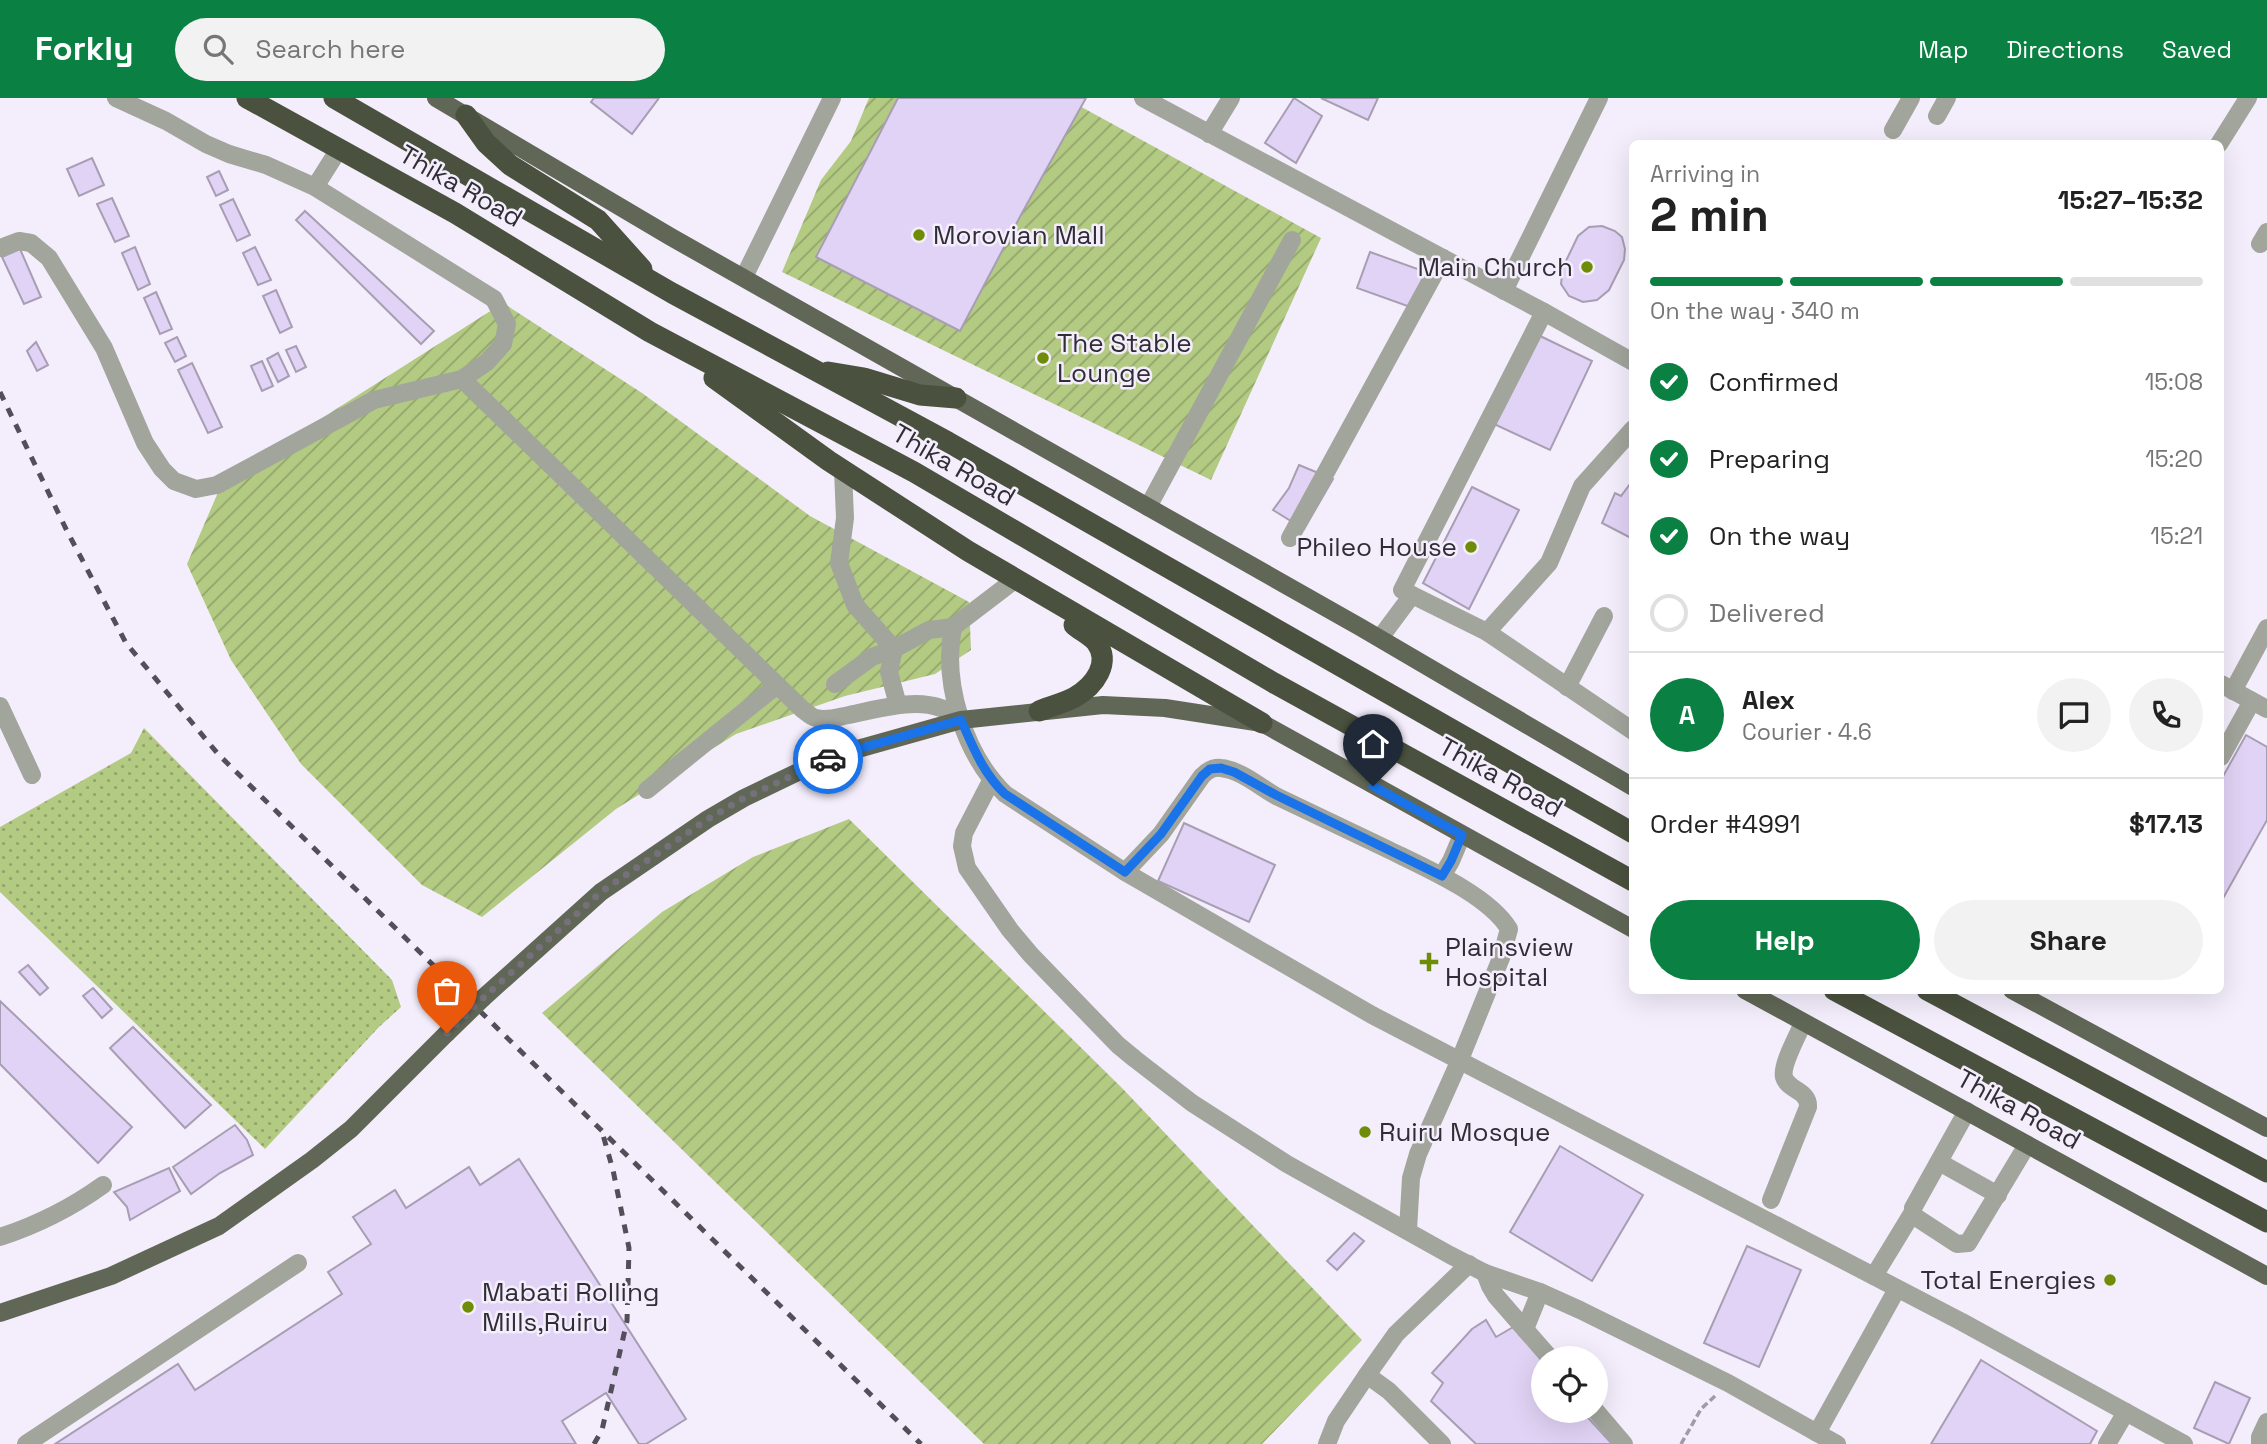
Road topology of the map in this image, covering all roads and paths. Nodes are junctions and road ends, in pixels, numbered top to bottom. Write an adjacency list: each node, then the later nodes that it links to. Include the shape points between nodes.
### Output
1 (116, 98): 18 (street, via 206,144)
2 (247, 98): 17 (highway, Thika Road)
3 (334, 98): 23 (highway, Thika Road)
4 (436, 98): 12 (main road)
5 (832, 98): 22 (street)
6 (1143, 98): 15 (street)
7 (1231, 98): 15 (street)
8 (1599, 98): 24 (street)
9 (1911, 98): 14 (street)
10 (1946, 98): 13 (street)
11 (2248, 98): 16 (street)
12 (466, 116): 22 (main road); 23 (highway, via 485,143 510,166 598,220)
13 (1937, 116)
14 (1893, 130)
15 (1209, 134): 21 (street)
16 (2222, 140)
17 (339, 149): 18 (street); 26 (highway, Thika Road, via 455,213)
18 (316, 187): 29 (street, via 494,299 507,324 503,344)
19 (1292, 240): 33 (street)
20 (0, 248): 29 (street, via 19,241 31,243 49,258 104,348 145,443 174,481 196,489 217,485 374,400)
21 (1443, 258): 24 (street); 34 (street)
22 (744, 277): 30 (main road)
23 (656, 284): 28 (highway, Thika Road)
24 (1504, 291): 25 (street)
25 (1544, 312): 27 (street); 37 (street, via 1402,590)
26 (650, 332): 32 (highway); 64 (highway, Thika Road, via 914,472 1274,683)
27 (1629, 360)
28 (816, 371): 30 (highway, via 864,378 919,395); 60 (highway, Thika Road)
29 (462, 379): 45 (street)
30 (956, 398): 33 (main road)
31 (1629, 433): 41 (street, via 1582,486 1549,564)
32 (843, 470): 35 (highway); 43 (street, via 845,518 839,563 855,605)
33 (1148, 507): 42 (main road)
34 (1290, 538)
35 (968, 551): 36 (highway); 53 (highway)
36 (1012, 582): 39 (street); 51 (highway, via 1094,639 1101,650 1103,661 1096,679 1075,697)
37 (1412, 595): 41 (street); 42 (street)
38 (1604, 616): 46 (street)
39 (953, 627): 43 (street, via 929,630); 52 (street, via 950,684)
40 (2267, 628): 47 (street)
41 (1487, 632): 46 (street)
42 (1380, 639): 58 (main road)
43 (894, 649): 44 (street, via 872,657); 48 (street, via 889,671)
44 (835, 684)
45 (777, 685): 48 (street, via 813,718); 59 (street)
46 (1567, 687): 54 (street)
47 (2227, 687): 49 (street)
48 (898, 705): 52 (street, via 934,706)
49 (2259, 705): 55 (street)
50 (0, 706): 56 (street)
51 (1039, 711): 52 (main road); 53 (main road, via 1103,705 1165,708)
52 (961, 720): 57 (street); 91 (main road, bridge, via 840,754 708,819 601,892 483,998 351,1129 219,1226 111,1276)
53 (1262, 723): 61 (main road)
54 (1629, 728)
55 (2224, 753)
56 (32, 775)
57 (991, 781): 62 (street); 82 (street, via 964,833 963,857 978,886 1031,955 1118,1045 1192,1103 1287,1164)
58 (1629, 784)
59 (647, 790)
60 (1629, 830)
61 (1462, 835): 63 (street); 65 (main road)
62 (1125, 872): 63 (street, via 1161,834 1202,776 1221,768); 71 (street)
63 (1442, 876): 71 (street, via 1491,909 1509,929)
64 (1629, 879)
65 (1629, 927)
66 (1752, 994): 70 (main road, Thika Road)
67 (1841, 994): 81 (highway, Thika Road)
68 (1934, 994): 76 (highway)
69 (2019, 994): 73 (main road)
70 (1803, 1023): 72 (main road, Thika Road); 79 (street, via 1784,1073 1788,1083 1805,1095 1808,1107)
71 (1459, 1062): 82 (street, via 1418,1154 1411,1178); 87 (street)
72 (1966, 1111): 74 (main road, Thika Road); 75 (street)
73 (2267, 1128)
74 (2027, 1145): 78 (street); 88 (main road, Thika Road)
75 (1939, 1162): 78 (street); 80 (street)
76 (2267, 1172)
77 (103, 1185): 83 (street, via 26,1229)
78 (1998, 1195): 80 (street, via 1968,1243 1962,1245)
79 (1771, 1200)
80 (1913, 1212): 87 (street)
81 (2267, 1222)
82 (1408, 1230): 85 (street)
83 (0, 1237)
84 (298, 1263): 100 (street)
85 (1469, 1264): 86 (street); 94 (street, via 1396,1334)
86 (1485, 1273): 90 (street); 92 (street)
87 (1874, 1276): 89 (street)
88 (2267, 1276)
89 (1897, 1289): 96 (street); 99 (street)
90 (1540, 1292): 92 (street); 95 (street)
91 (0, 1312)
92 (1525, 1329): 93 (street)
93 (1540, 1346)
94 (1367, 1375): 101 (street, via 1336,1421); 102 (street)
95 (1728, 1383): 99 (street); 104 (path, via 1700,1409)
96 (2126, 1412): 106 (street); 107 (street)
97 (2267, 1422): 108 (street)
98 (1606, 1423): 103 (street)
99 (1817, 1433): 105 (street)
100 (26, 1444)
101 (1327, 1444)
102 (1442, 1444)
103 (1624, 1444)
104 (1681, 1444)
105 (1837, 1444)
106 (2107, 1444)
107 (2184, 1444)
108 (2260, 1444)

